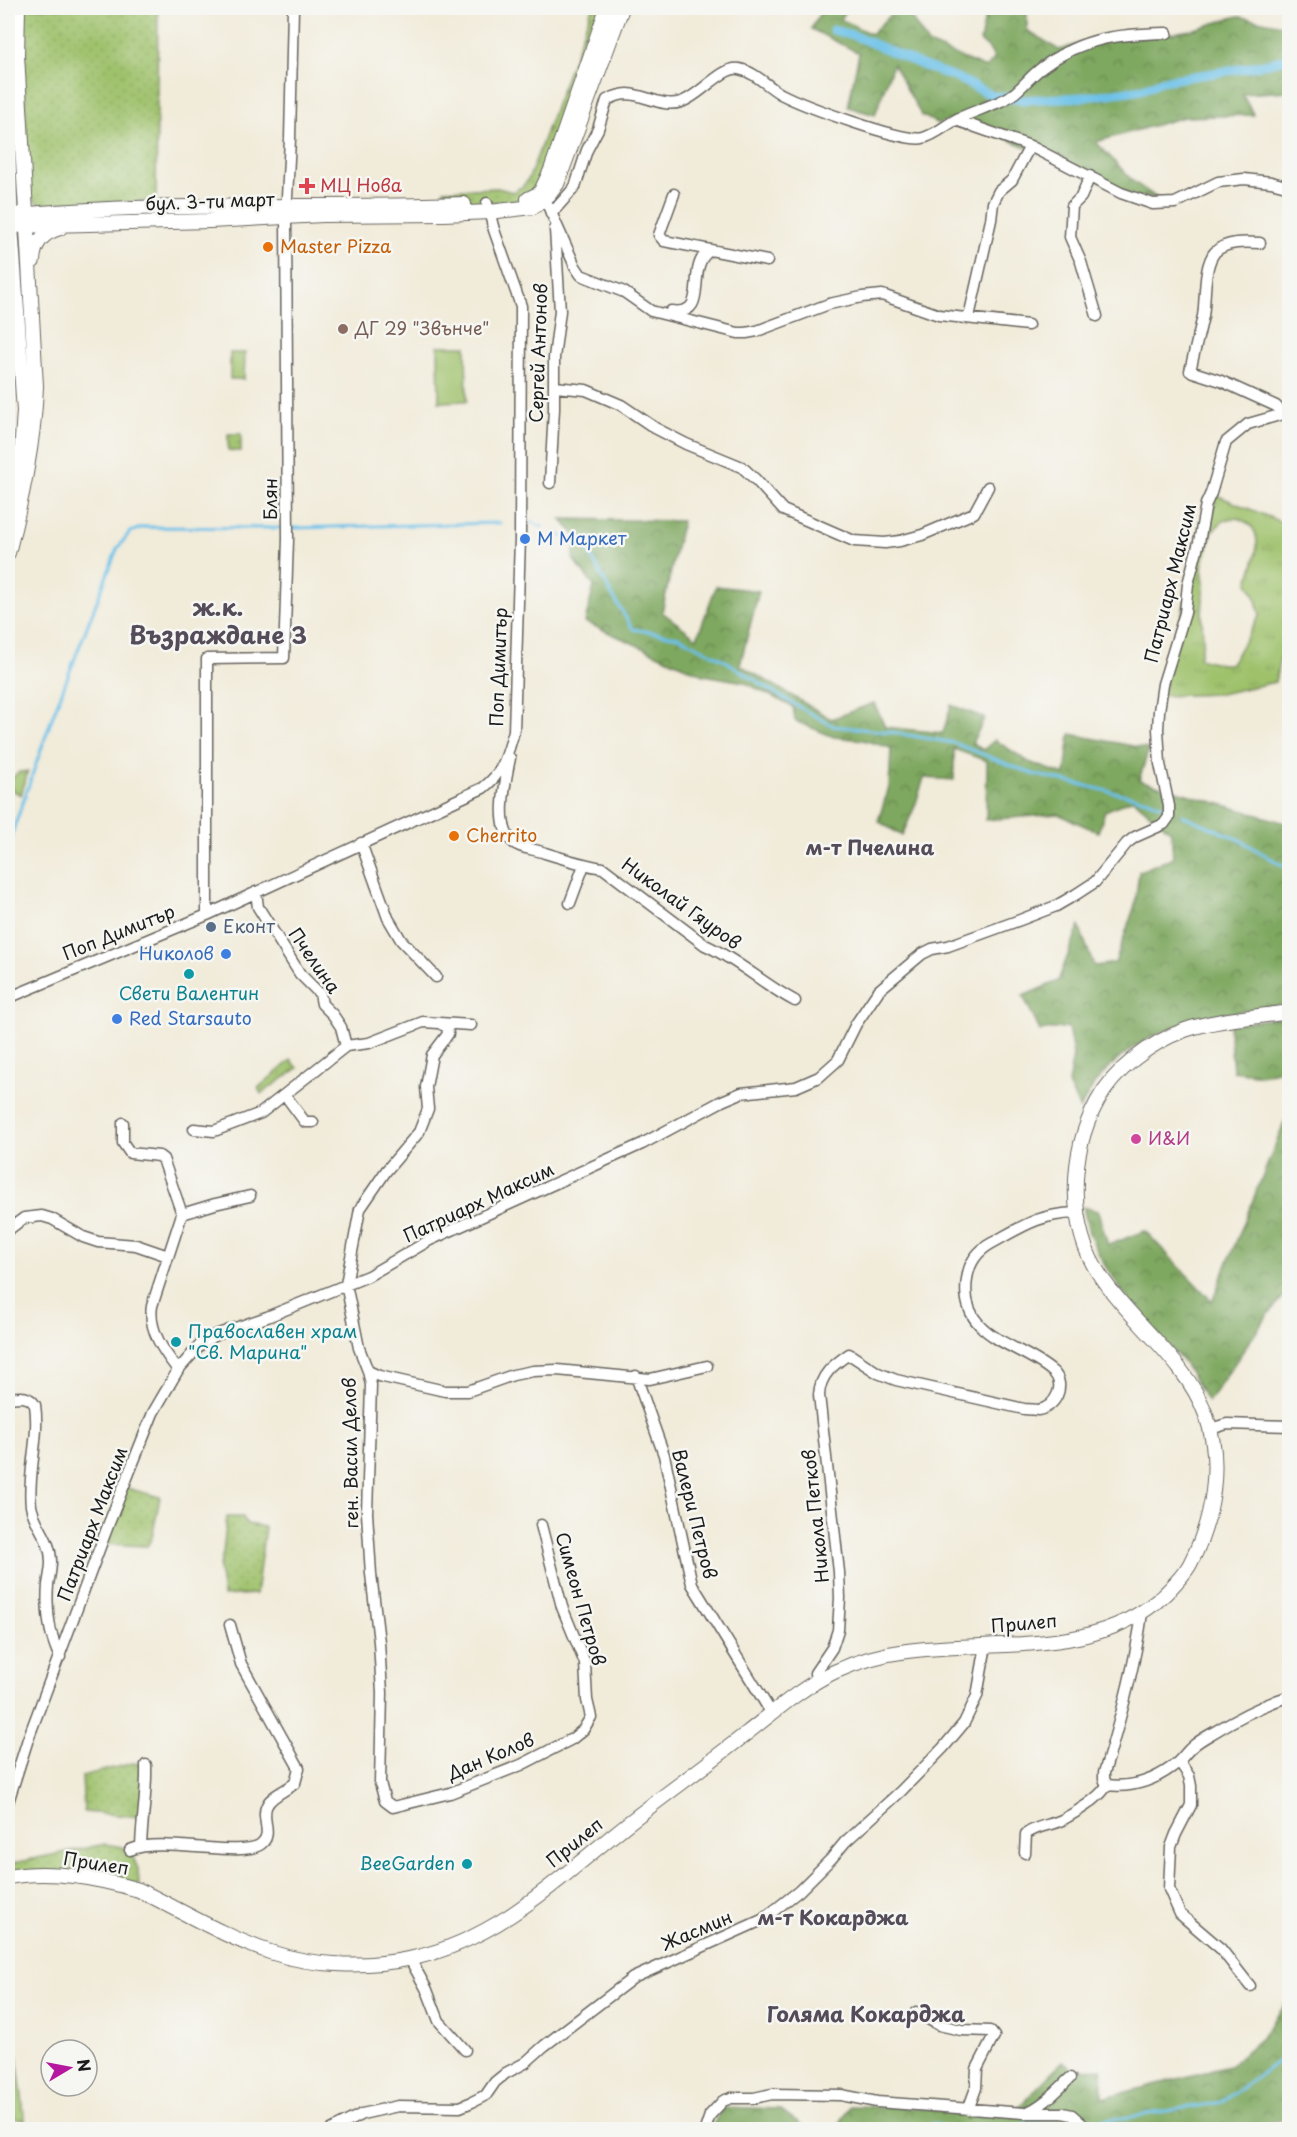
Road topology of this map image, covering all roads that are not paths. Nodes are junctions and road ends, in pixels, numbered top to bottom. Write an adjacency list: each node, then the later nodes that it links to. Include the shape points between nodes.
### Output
1 (18, 8): 6 (street)
2 (293, 8): 17 (street, Блян)
3 (607, 8): 15 (street)
4 (622, 8): 15 (street, via 557,184)
5 (1167, 33): 8 (street, via 1098,39 1041,67 1025,85 1001,101)
6 (17, 55): 7 (street); 19 (street)
7 (8, 120)
8 (956, 120): 9 (street); 18 (street, via 923,138 895,135 800,102 747,70 735,68 698,94 673,105 629,94 607,100 575,187)
9 (1030, 146): 11 (street); 28 (street, via 1012,180 999,191 993,203)
10 (8, 147): 12 (street)
11 (1090, 176): 13 (street, via 1153,204 1175,203 1218,182 1244,179); 27 (street, via 1081,197 1072,206 1070,237)
12 (8, 178): 20 (street)
13 (1290, 187)
14 (674, 194): 23 (street, via 659,235 664,241)
15 (543, 196): 16 (street, бул. 3-ти март); 18 (street, Сергей Антонов)
16 (488, 208): 17 (street, бул. 3-ти март); 36 (street, Поп Димитър, via 521,306)
17 (286, 212): 19 (street, бул. 3-ти март, via 166,207); 21 (street, бул. 3-ти март); 41 (street, Блян, via 288,534 284,658 207,659)
18 (553, 219): 26 (street, via 582,275 624,292 643,307); 30 (street, Сергей Антонов, via 560,311)
19 (25, 220): 20 (street); 21 (street, бул. 3-ти март); 25 (street)
20 (9, 221): 34 (street, via 24,411 21,454)
21 (73, 224): 25 (street, via 52,230 37,242)
22 (1260, 243): 31 (street, via 1223,247 1212,257 1190,371 1221,381)
23 (709, 251): 24 (street); 26 (street, via 699,261 691,308 682,313)
24 (767, 261)
25 (31, 290): 35 (street, via 35,410 27,475)
26 (662, 312): 28 (street, via 746,333 829,304 882,295 939,315)
27 (1097, 316)
28 (969, 317): 29 (street)
29 (1028, 325)
30 (555, 387): 32 (street, Сергей Антонов); 33 (street, via 586,390 621,405 686,444 742,467 783,510 854,541 885,543 922,535 974,513)
31 (1286, 413): 58 (street, Патриарх Максим, via 1248,424 1226,442 1206,504 1185,613 1163,684 1159,711 1160,764 1169,817 1164,824 1127,843 1095,882 1056,906 922,954 879,990 838,1060 819,1077 796,1087 741,1093 722,1101 642,1144 430,1240 387,1266)
32 (550, 483)
33 (987, 488)
34 (8, 520)
35 (8, 553)
36 (514, 730): 37 (street, Поп Димитър, via 495,779); 38 (street, Николай Гяуров, via 504,792 506,835 523,847)
37 (360, 843): 39 (street, Поп Димитър); 42 (street, via 388,918 401,940)
38 (584, 865): 40 (street); 44 (street, Николай Гяуров, via 603,868 705,945)
39 (256, 892): 41 (street, Поп Димитър); 48 (street, Пчелина, via 258,907 300,974 320,994 322,1004 343,1030)
40 (570, 903)
41 (207, 915): 43 (street, Поп Димитър)
42 (436, 977)
43 (8, 998)
44 (795, 1001)
45 (1290, 1012): 54 (street, Прилеп, via 1187,1029 1118,1073 1099,1099 1086,1127 1078,1161)
46 (439, 1023): 47 (street); 48 (street, via 423,1022 369,1043); 58 (street, ген. Васил Делов, via 447,1027 448,1034 432,1055 426,1087 428,1109 419,1132 360,1209)
47 (471, 1025)
48 (346, 1046): 49 (street)
49 (285, 1095): 50 (street, via 305,1122); 52 (street, via 261,1113 214,1131)
50 (314, 1122)
51 (123, 1123): 55 (street, via 123,1143 130,1154 163,1159)
52 (194, 1129)
53 (250, 1196): 55 (street)
54 (1076, 1213): 65 (street, Прилеп, via 1098,1274 1183,1373 1201,1403); 71 (street, Никола Петков, via 1031,1221 981,1250 969,1267 966,1294 978,1323 997,1340 1056,1375 1060,1387 1049,1406 1024,1409 896,1380 849,1354 820,1382 840,1599 838,1630 832,1648 815,1673)
55 (182, 1214): 57 (street)
56 (8, 1230): 57 (street, via 24,1218 42,1216 98,1242 136,1245)
57 (168, 1256): 60 (street, via 150,1316)
58 (346, 1284): 60 (street, Патриарх Максим, via 213,1336); 61 (street, ген. Васил Делов, via 359,1348)
59 (707, 1366): 62 (street, via 650,1379)
60 (178, 1370): 70 (street, Патриарх Максим, via 153,1413)
61 (368, 1371): 62 (street, via 445,1391 468,1391 533,1371); 79 (street, ген. Васил Делов, via 367,1513 382,1683 380,1783 385,1801)
62 (636, 1376): 73 (street, Валери Петров, via 664,1455 692,1584)
63 (8, 1398): 70 (street, via 24,1397 35,1405 32,1508 50,1552 49,1621 52,1642)
64 (1290, 1426): 65 (street, via 1227,1424)
65 (1210, 1429): 67 (street, Прилеп, via 1214,1483 1200,1539 1188,1569)
66 (541, 1525): 74 (street, Симеон Петров, via 562,1607 585,1663)
67 (1142, 1612): 69 (street, Прилеп, via 1112,1628 1079,1637); 77 (street, via 1104,1773)
68 (230, 1625): 80 (street, via 241,1664 299,1768 296,1783 269,1802 265,1809 264,1840 254,1848)
69 (986, 1646): 71 (street, Прилеп, via 892,1653 848,1666); 92 (street, Жасмин, via 977,1696 944,1748 844,1842 799,1891 762,1920 633,1978 472,2102 459,2107 398,2106 362,2114)
70 (60, 1657): 78 (street, Патриарх Максим)
71 (816, 1682): 73 (street, Прилеп)
72 (1290, 1696): 75 (street, via 1210,1734)
73 (772, 1714): 84 (street, Прилеп, via 522,1908 460,1943)
74 (591, 1717): 79 (street, Дан Колов, via 572,1739 521,1765 450,1793)
75 (1179, 1761): 77 (street, via 1138,1784); 85 (street, via 1191,1786 1191,1805 1171,1847 1169,1889 1180,1914 1221,1949)
76 (146, 1765): 80 (street)
77 (1107, 1785): 82 (street, via 1102,1793 1062,1820 1033,1828 1026,1834)
78 (8, 1802)
79 (393, 1807)
80 (141, 1846): 81 (street)
81 (130, 1850)
82 (1024, 1853)
83 (8, 1877): 84 (street, Прилеп, via 58,1875 120,1884 255,1946 299,1959 336,1964)
84 (410, 1959): 87 (street, via 439,2021)
85 (1250, 1986)
86 (916, 2012): 89 (street, via 939,2025 990,2031 994,2036 977,2070)
87 (465, 2050)
88 (1071, 2078): 90 (street)
89 (968, 2110): 90 (street); 93 (street, via 841,2095 772,2094 723,2101 710,2115)
90 (1024, 2113): 91 (street, via 1072,2115)
91 (1086, 2127)
92 (331, 2130)
93 (705, 2130)

